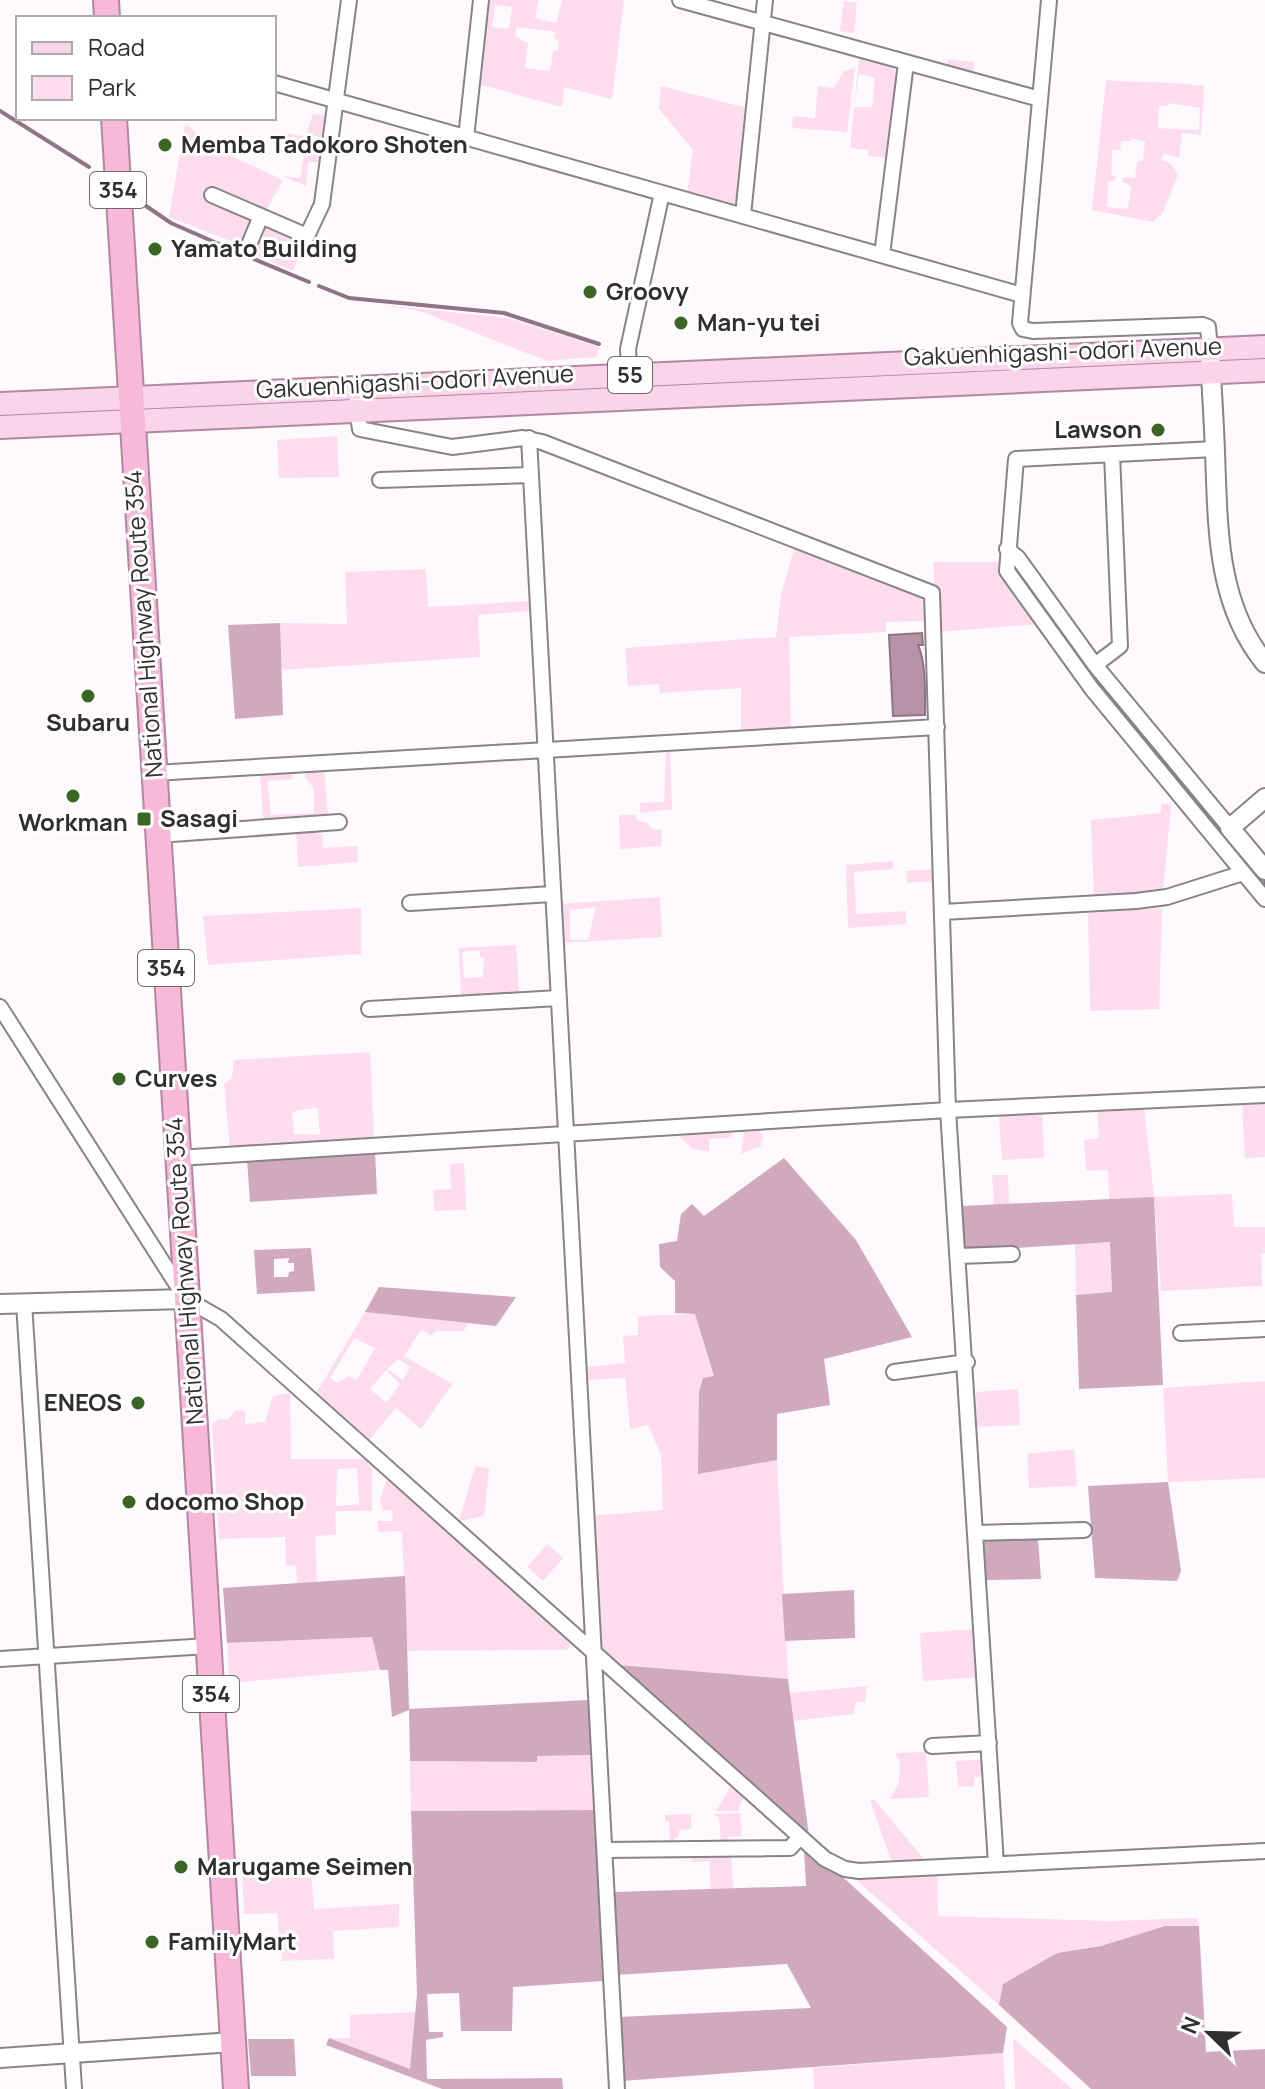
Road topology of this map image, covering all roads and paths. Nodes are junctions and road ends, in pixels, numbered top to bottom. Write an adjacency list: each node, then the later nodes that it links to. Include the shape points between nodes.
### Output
1 (349, 0): 10 (street)
2 (481, 0): 12 (street)
3 (680, 0): 6 (street)
4 (765, 0): 6 (street)
5 (1049, 0): 9 (street)
6 (762, 23): 7 (street); 15 (street)
7 (906, 63): 9 (street); 18 (street)
8 (276, 84): 10 (street)
9 (1040, 99): 19 (street)
10 (335, 101): 12 (street); 16 (street, via 322,204 307,236)
11 (114, 120): 27 (highway, National Highway Route 354 / 354)
12 (466, 138): 13 (street)
13 (662, 193): 15 (street); 24 (street, via 628,349)
14 (212, 195): 16 (street)
15 (743, 215): 18 (street)
16 (261, 216): 17 (street)
17 (248, 247)
18 (882, 255): 19 (street)
19 (1022, 295): 21 (street, via 1023,329 1203,325 1208,327)
20 (1265, 347): 21 (main road, Gakuenhigashi-odori Avenue / 55)
21 (1210, 349): 23 (street); 24 (main road, 55)
22 (1265, 370): 23 (main road, Gakuenhigashi-odori Avenue / 55)
23 (1211, 372): 24 (main road, Gakuenhigashi-odori Avenue / 55); 30 (street)
24 (630, 386): 25 (main road, Gakuenhigashi-odori Avenue / 55)
25 (356, 399): 27 (main road, Gakuenhigashi-odori Avenue / 55); 29 (street, via 360,429 404,441 452,447)
26 (0, 404): 27 (main road, Gakuenhigashi-odori Avenue / 55)
27 (130, 410): 28 (main road, Gakuenhigashi-odori Avenue / 55); 39 (highway, National Highway Route 354 / 354)
28 (0, 427)
29 (529, 438): 32 (street); 37 (street, via 932,593)
30 (1215, 449): 31 (street); 35 (street, via 1219,554 1228,593)
31 (1112, 454): 34 (street, via 1016,459); 36 (street, via 1120,646)
32 (530, 475): 33 (street); 38 (street)
33 (380, 480)
34 (1007, 549): 36 (street); 45 (street, via 1007,571 1073,663)
35 (1265, 663)
36 (1095, 665): 42 (street)
37 (937, 727): 38 (street); 49 (street)
38 (545, 751): 39 (street); 46 (street)
39 (154, 773): 43 (highway, National Highway Route 354 / 354)
40 (1265, 798): 42 (street)
41 (339, 822): 43 (street)
42 (1230, 828): 44 (street)
43 (158, 835): 56 (highway, National Highway Route 354 / 354)
44 (1265, 870)
45 (1243, 873): 47 (street); 49 (street, via 1167,897)
46 (552, 894): 48 (street); 50 (street)
47 (1265, 899)
48 (410, 903)
49 (943, 912): 54 (street)
50 (558, 998): 52 (street); 55 (street)
51 (0, 1007): 59 (street)
52 (369, 1009)
53 (1265, 1095): 54 (street)
54 (948, 1110): 55 (street); 58 (street)
55 (565, 1134): 56 (street); 69 (street)
56 (178, 1158): 59 (highway, National Highway Route 354 / 354)
57 (1012, 1254): 58 (street)
58 (959, 1256): 64 (street)
59 (186, 1299): 60 (street); 68 (highway, National Highway Route 354 / 354); 69 (street, via 221,1319)
60 (24, 1303): 61 (street); 70 (street)
61 (0, 1304)
62 (1265, 1329): 63 (street)
63 (1181, 1333)
64 (967, 1362): 65 (street); 67 (street)
65 (894, 1372)
66 (1084, 1530): 67 (street)
67 (977, 1533): 72 (street)
68 (208, 1646): 70 (street); 78 (highway, National Highway Route 354 / 354)
69 (592, 1651): 74 (street); 75 (street)
70 (46, 1656): 71 (street); 79 (street)
71 (0, 1659)
72 (989, 1743): 73 (street); 77 (street)
73 (932, 1746)
74 (800, 1837): 75 (street, via 790,1848); 77 (street, via 835,1865 852,1871)
75 (607, 1850): 83 (street)
76 (1265, 1851): 77 (street)
77 (996, 1864)
78 (233, 2042): 79 (street); 82 (highway, National Highway Route 354 / 354)
79 (71, 2053): 80 (street); 81 (street)
80 (0, 2058)
81 (74, 2089)
82 (236, 2089)
83 (617, 2089)

